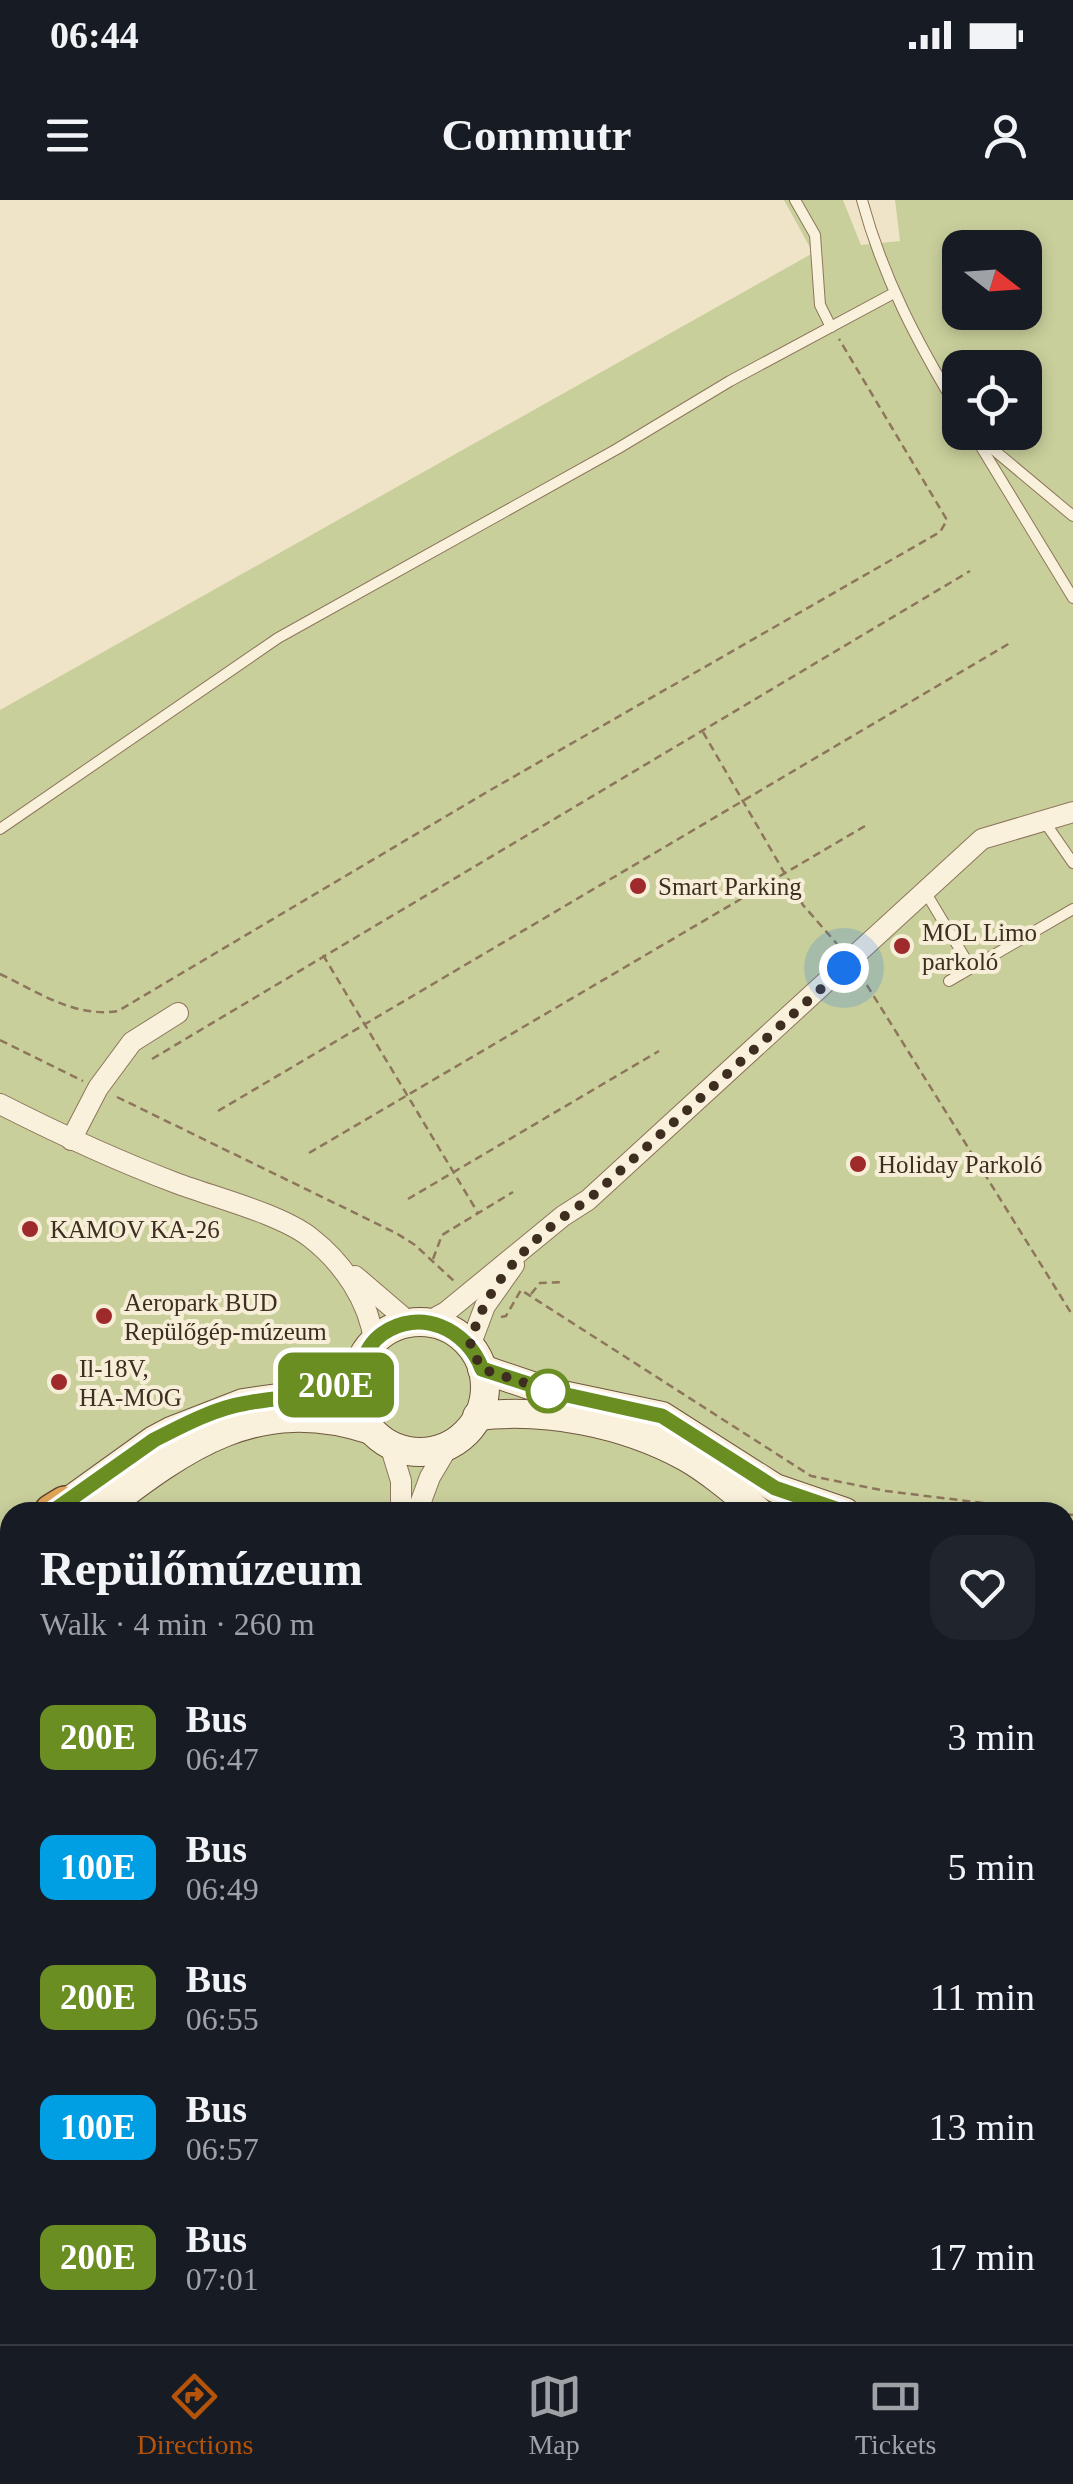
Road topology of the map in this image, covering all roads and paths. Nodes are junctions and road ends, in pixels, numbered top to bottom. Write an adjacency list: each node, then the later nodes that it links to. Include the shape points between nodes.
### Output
1 (795, 200): 4 (lane, via 815,235 820,305)
2 (862, 200): 3 (lane)
3 (894, 293): 4 (lane); 5 (lane)
4 (831, 326): 17 (lane, via 278,638); 25 (path, via 947,520 940,532 118,1011 73,1009)
5 (942, 383)
6 (984, 450): 10 (lane)
7 (994, 450): 8 (lane)
8 (1073, 516)
9 (970, 571): 12 (path)
10 (1073, 598)
11 (1010, 643): 13 (path)
12 (702, 730): 13 (path); 22 (path)
13 (742, 800): 19 (path); 28 (path)
14 (1073, 812): 15 (street)
15 (1044, 822): 18 (lane); 20 (street, via 982,839)
16 (865, 826): 19 (path)
17 (0, 829)
18 (1073, 863)
19 (785, 873): 23 (path); 33 (path)
20 (926, 893): 23 (street); 24 (lane)
21 (1073, 909): 24 (lane)
22 (323, 956): 28 (path); 31 (path)
23 (852, 961): 42 (street, via 588,1200); 49 (path)
24 (971, 968): 26 (lane)
25 (0, 974)
26 (949, 981)
27 (178, 1012): 32 (street, via 132,1042)
28 (364, 1024): 33 (path); 35 (path)
29 (0, 1040): 32 (path)
30 (658, 1051): 38 (path)
31 (152, 1059)
32 (98, 1088): 36 (street); 43 (path, via 396,1233)
33 (407, 1095): 37 (path); 38 (path)
34 (0, 1104): 36 (street)
35 (218, 1111)
36 (71, 1140): 44 (street, via 298,1230)
37 (309, 1153)
38 (454, 1172): 40 (path); 41 (path)
39 (513, 1192): 41 (path)
40 (408, 1199)
41 (478, 1213): 43 (path, via 442,1235)
42 (526, 1246): 46 (street); 48 (street)
43 (433, 1261): 46 (path)
44 (336, 1264): 50 (street); 51 (street, via 364,1303)
45 (564, 1282): 47 (path, via 540,1283)
46 (467, 1292): 50 (street, via 446,1312)
47 (530, 1296): 48 (path, via 521,1290 502,1318); 63 (path, via 811,1476)
48 (484, 1306): 52 (street)
49 (1073, 1316)
50 (419, 1323): 51 (street); 52 (street, via 451,1330)
51 (374, 1341): 53 (street)
52 (476, 1358): 54 (street, via 484,1388); 62 (street, via 553,1392 662,1416 775,1488)
53 (356, 1374): 55 (street, via 357,1404); 57 (street, via 314,1393 242,1403 171,1431)
54 (478, 1416): 56 (street); 61 (street, via 547,1414 650,1441 686,1457)
55 (380, 1437): 56 (street, via 413,1452); 58 (street, via 344,1421 254,1421 177,1455); 59 (street, via 400,1481)
56 (449, 1445): 60 (street)
57 (68, 1502)
58 (114, 1502)
59 (400, 1502)
60 (421, 1502)
61 (746, 1502)
62 (816, 1502)
63 (975, 1502)

